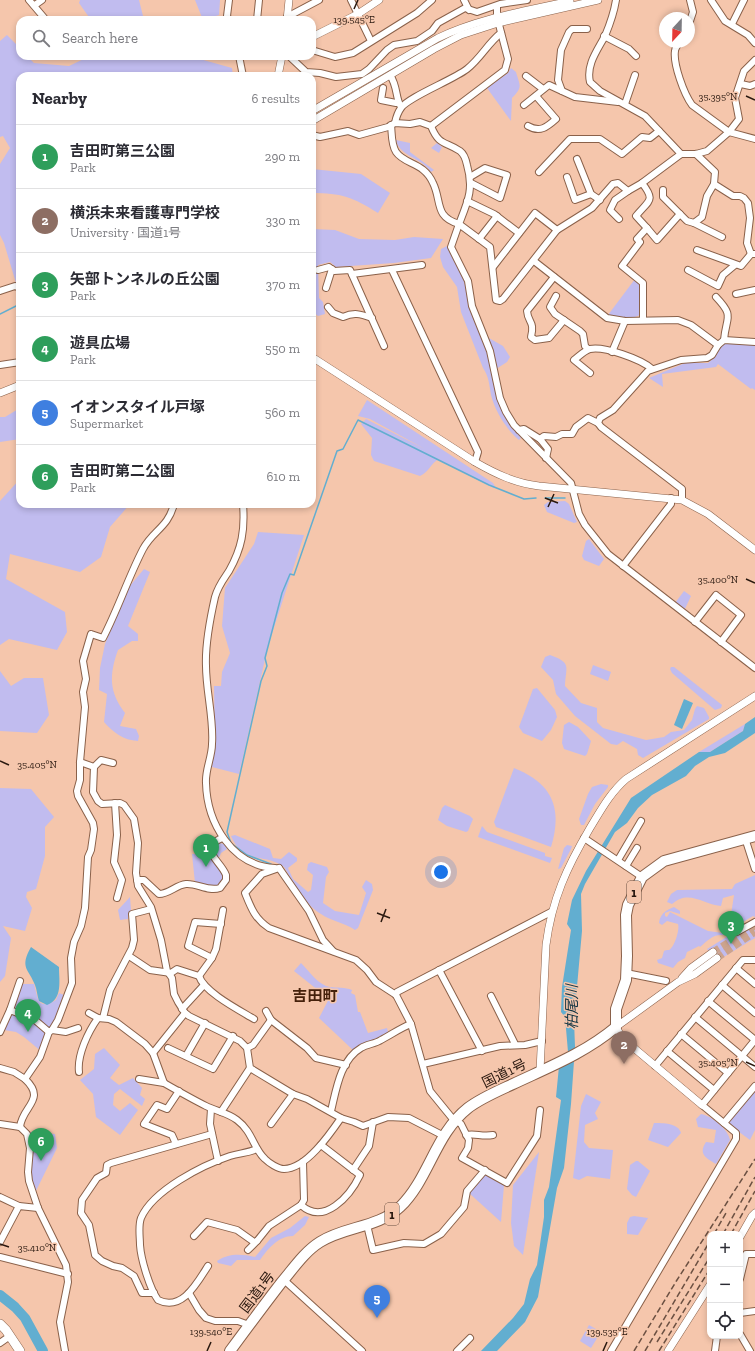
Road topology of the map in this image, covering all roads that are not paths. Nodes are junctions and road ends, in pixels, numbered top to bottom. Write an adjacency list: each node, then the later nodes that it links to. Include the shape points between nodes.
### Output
1 (29, 0): 18 (street)
2 (42, 0): 18 (street)
3 (229, 0): 24 (street)
4 (259, 0): 25 (street)
5 (289, 0): 26 (street)
6 (319, 0): 27 (street)
7 (351, 0): 22 (street)
8 (380, 0): 22 (street)
9 (432, 0): 34 (street, via 417,14)
10 (464, 0): 20 (street)
11 (527, 0): 19 (street)
12 (577, 0): 28 (street)
13 (598, 0): 28 (street)
14 (616, 0): 33 (street)
15 (690, 0): 21 (street)
16 (711, 0): 29 (street, via 725,21)
17 (741, 2): 29 (street)
18 (35, 5): 23 (street)
19 (497, 6): 20 (street, via 477,12); 28 (street)
20 (469, 10): 46 (street, via 465,8 447,17 417,41 394,45 369,69 358,75 336,77)
21 (693, 12)
22 (358, 14): 32 (street); 34 (street)
23 (43, 16)
24 (227, 16)
25 (257, 16)
26 (287, 16)
27 (291, 16)
28 (498, 20): 31 (street); 47 (street, via 461,35); 59 (street, via 478,22 438,38)
29 (732, 24): 35 (street)
30 (587, 29): 54 (street, via 569,32 561,50 558,80)
31 (501, 33): 57 (street, via 490,41 486,51 464,72); 62 (street, via 508,59 505,70)
32 (316, 35)
33 (604, 36): 38 (street, via 629,49); 56 (street, via 591,62 589,76 594,87)
34 (371, 41): 37 (street, via 345,56 335,57)
35 (755, 43)
36 (676, 48): 65 (street, via 675,62 688,100)
37 (316, 51)
38 (636, 56)
39 (240, 60): 43 (street)
40 (280, 60): 44 (street)
41 (292, 60): 45 (street)
42 (755, 60): 50 (street, via 744,71)
43 (242, 72)
44 (278, 72)
45 (306, 72)
46 (316, 74)
47 (390, 75): 57 (street, via 398,89); 60 (street)
48 (635, 75): 56 (street)
49 (526, 76): 53 (street)
50 (741, 84): 51 (street); 65 (street, via 735,98 738,120)
51 (755, 84)
52 (383, 88): 57 (street, via 381,100)
53 (543, 89): 54 (street, via 550,85); 55 (street)
54 (562, 91): 56 (street, via 575,98)
55 (536, 96): 58 (street); 63 (street, via 556,119 541,130)
56 (623, 104): 64 (street, via 645,116)
57 (400, 105): 61 (street)
58 (524, 106)
59 (316, 110)
60 (316, 119)
61 (393, 124): 62 (street, via 420,122); 66 (street, via 359,135 348,131); 85 (street, via 393,146 396,151 424,170 433,182 440,211 446,218)
62 (431, 126): 73 (street, via 440,142 461,152)
63 (528, 126)
64 (659, 131): 68 (street); 71 (street, via 650,138 642,137 622,154 600,139 570,139)
65 (729, 132): 67 (street); 69 (street, via 714,147)
66 (316, 136)
67 (755, 139)
68 (681, 154): 69 (street); 74 (street)
69 (696, 154): 75 (street, via 715,172)
70 (576, 159): 78 (street)
71 (539, 172)
72 (567, 177): 78 (street, via 574,200)
73 (471, 180): 73 (street, via 500,198 506,176 485,168); 80 (street)
74 (642, 183): 77 (street); 86 (street, via 651,199 636,216)
75 (714, 184): 84 (street, via 707,196 702,217); 88 (street, via 733,196 744,198 748,203)
76 (663, 190): 81 (street, via 663,197)
77 (628, 191): 79 (street, via 618,183 613,184); 83 (street, via 615,200 610,210)
78 (591, 194): 79 (street)
79 (600, 200): 87 (street)
80 (467, 201): 82 (street); 85 (street)
81 (680, 214): 84 (street, via 687,221); 86 (street, via 657,240)
82 (497, 216): 90 (street); 92 (street)
83 (619, 219)
84 (694, 223): 91 (street)
85 (459, 224): 92 (street); 131 (street, via 451,247 468,281 472,306 490,351 503,405)
86 (646, 228): 114 (street, via 637,239 640,242 622,266 643,283)
87 (557, 230): 90 (street, via 535,213); 95 (street)
88 (748, 230): 89 (street); 94 (street, via 747,243)
89 (755, 231)
90 (519, 233): 98 (street)
91 (722, 237)
92 (479, 239): 98 (street, via 490,247)
93 (697, 250): 97 (street)
94 (753, 254): 97 (street, via 741,266)
95 (534, 261): 98 (street, via 500,301 496,300); 104 (street)
96 (422, 265): 101 (street)
97 (735, 265): 102 (street, via 723,275 718,286)
98 (493, 267)
99 (332, 269): 100 (street, via 329,267); 103 (street, via 350,270); 106 (street)
100 (318, 270)
101 (392, 270): 103 (street); 134 (street, via 478,452)
102 (688, 270)
103 (352, 274): 113 (street)
104 (554, 277): 115 (street, via 527,311 532,323 531,337 535,340 549,338); 116 (street, via 607,318)
105 (16, 286): 107 (street)
106 (326, 288)
107 (0, 290)
108 (755, 290): 109 (street)
109 (736, 294)
110 (556, 296): 115 (street, via 550,307)
111 (716, 297): 117 (street, via 729,314)
112 (328, 307): 113 (street, via 333,313 343,317 358,313)
113 (372, 318): 120 (street)
114 (643, 319): 116 (street); 119 (street, via 684,322)
115 (564, 320): 121 (street, via 583,334 583,343)
116 (625, 321): 122 (street)
117 (724, 340): 118 (street); 119 (street)
118 (755, 342)
119 (718, 345): 126 (street, via 707,358 681,360)
120 (384, 346)
121 (588, 349): 122 (street); 127 (street, via 574,360)
122 (612, 352): 126 (street, via 641,360)
123 (316, 360): 134 (street)
124 (16, 363): 125 (street)
125 (0, 365)
126 (652, 369): 130 (street, via 641,377 613,410 603,415)
127 (590, 373)
128 (16, 387): 129 (street)
129 (0, 393)
130 (598, 423): 132 (street, via 588,418 576,427 572,434 544,436); 137 (street, via 678,485 682,489)
131 (518, 430): 132 (street, via 524,429); 133 (street)
132 (540, 439): 133 (street, via 548,448)
133 (546, 458): 135 (street, via 571,483)
134 (475, 462): 135 (street, via 516,482)
135 (573, 489): 136 (street); 141 (street, via 579,514 585,525 608,554)
136 (671, 498): 137 (street); 141 (street, via 671,504)
137 (682, 500): 140 (street, via 708,514)
138 (172, 508): 146 (street, via 167,522 148,541 143,550 103,638 91,634 83,661 86,679 83,692 85,706)
139 (243, 508): 152 (street, via 244,533 237,554 219,585 208,635 206,665 212,744 206,783 208,801)
140 (755, 550)
141 (623, 566): 142 (street)
142 (695, 622): 143 (street); 143 (street, via 716,595 741,615)
143 (721, 642): 144 (street)
144 (755, 668)
145 (755, 696): 153 (street, via 626,779 606,801)
146 (80, 762): 148 (street); 199 (street, via 78,796 91,818 94,829 88,857 85,908 72,949 72,983)
147 (113, 763): 148 (street, via 101,760)
148 (94, 768): 149 (street, via 93,792 102,804)
149 (115, 803): 160 (street, via 124,804 134,819 138,843); 161 (street, via 117,835 114,862 122,880)
150 (641, 821): 155 (street)
151 (750, 837): 158 (street); 159 (highway, 1, via 664,861)
152 (222, 838): 157 (street, via 237,854 251,863); 160 (street, via 213,843 211,848 213,857 225,870 226,875 220,888 184,884 159,894 144,880)
153 (587, 840): 155 (street); 164 (street, via 563,876)
154 (637, 848): 156 (street)
155 (617, 860): 156 (street)
156 (626, 866): 159 (street)
157 (279, 868): 168 (street, via 309,911 323,940); 168 (street, via 262,874 245,893 252,912 270,928)
158 (755, 869)
159 (642, 878): 176 (highway, 1, via 628,904 626,915)
160 (137, 880): 162 (street)
161 (117, 898)
162 (151, 909): 170 (street, via 132,914 134,940); 175 (street)
163 (223, 910): 166 (street)
164 (551, 912): 174 (street); 204 (street, via 546,945)
165 (755, 922): 167 (street)
166 (221, 924): 171 (street, via 220,936); 171 (street, via 195,922 188,946)
167 (737, 932)
168 (334, 952): 183 (street, via 356,960 376,982)
169 (715, 955): 197 (street, via 695,974 678,982)
170 (129, 956): 175 (street, via 150,970); 192 (street, via 110,990)
171 (212, 958): 177 (street)
172 (755, 960): 173 (street, via 743,960)
173 (736, 968): 180 (street); 182 (street)
174 (439, 970): 183 (street, via 397,992); 208 (street)
175 (168, 973): 177 (street, via 177,970); 187 (street, via 172,978 174,994)
176 (626, 973): 179 (street); 197 (highway, 1, via 616,1009)
177 (199, 976): 181 (street)
178 (20, 981): 186 (street)
179 (666, 981)
180 (755, 984)
181 (204, 985): 187 (street); 193 (street)
182 (722, 985): 185 (street); 189 (street)
183 (396, 995): 196 (street)
184 (491, 996): 205 (street)
185 (708, 1001): 191 (street); 203 (street)
186 (10, 1010): 199 (street, via 35,1020); 200 (street)
187 (184, 1011): 195 (street); 210 (street)
188 (266, 1011): 194 (street)
189 (755, 1012)
190 (90, 1013): 192 (street)
191 (695, 1017): 201 (street); 212 (street)
192 (100, 1018): 210 (street, via 109,1019 125,1028); 220 (street, via 92,1026 78,1063)
193 (254, 1019)
194 (271, 1020): 207 (street, via 253,1045); 214 (street, via 316,1058)
195 (205, 1023): 202 (street); 211 (street)
196 (411, 1024): 213 (street); 214 (street, via 392,1032 379,1042 362,1047)
197 (616, 1027): 215 (street, via 622,1038); 219 (highway, 国道1号 / 1, via 592,1046)
198 (78, 1028): 199 (street, via 66,1032)
199 (51, 1031): 222 (street, via 40,1057)
200 (0, 1032)
201 (681, 1034): 209 (street); 221 (street)
202 (233, 1036): 207 (street); 211 (street, via 213,1069)
203 (755, 1040): 212 (street)
204 (542, 1041): 205 (street, via 525,1045); 219 (street)
205 (515, 1044): 208 (street)
206 (168, 1048): 211 (street)
207 (247, 1048): 218 (street)
208 (482, 1051): 213 (street)
209 (667, 1051): 215 (street); 226 (street)
210 (153, 1053): 224 (street)
211 (186, 1056)
212 (742, 1056): 216 (street); 221 (street)
213 (423, 1064): 235 (street, via 430,1091)
214 (346, 1065): 233 (street)
215 (655, 1066): 229 (street)
216 (755, 1067)
217 (0, 1068): 222 (street)
218 (250, 1068): 228 (street); 232 (street)
219 (543, 1070): 235 (highway, 国道1号 / 1, via 480,1101)
220 (79, 1072)
221 (728, 1072): 226 (street)
222 (25, 1079): 240 (street, via 34,1091)
223 (139, 1079): 224 (street)
224 (164, 1083): 227 (street)
225 (755, 1086): 237 (street)
226 (714, 1090): 229 (street)
227 (179, 1091): 230 (street); 245 (street, via 167,1109 157,1106 144,1124 172,1135)
228 (293, 1094): 233 (street); 239 (street)
229 (702, 1105): 237 (street)
230 (211, 1108): 232 (street); 241 (street)
231 (540, 1110): 251 (street, via 537,1136 507,1183)
232 (221, 1112): 247 (street, via 244,1126)
233 (331, 1112): 234 (street)
234 (341, 1118): 236 (street, via 363,1126); 246 (street)
235 (455, 1120): 242 (street, via 461,1124); 243 (highway, 国道1号 / 1)
236 (374, 1122): 243 (street, via 388,1117 409,1118); 250 (street, via 369,1146)
237 (724, 1123): 287 (street, via 736,1133 736,1139)
238 (0, 1124): 240 (street)
239 (271, 1124)
240 (20, 1127): 255 (street, via 29,1140 28,1172)
241 (212, 1134): 245 (street); 248 (street)
242 (466, 1135): 244 (street, via 472,1134 480,1138); 251 (street, via 469,1140 468,1148 462,1158)
243 (444, 1136): 257 (highway, 国道1号 / 1, via 400,1207 390,1216)
244 (493, 1136)
245 (176, 1144): 271 (street, via 124,1158 107,1166 106,1173 97,1178 82,1200 80,1210 89,1225 95,1255 134,1276 142,1293)
246 (321, 1145): 249 (street); 250 (street)
247 (257, 1149): 248 (street); 249 (street, via 265,1159 283,1169)
248 (218, 1161): 271 (street, via 171,1185 149,1206 140,1220 140,1249)
249 (302, 1162): 253 (street, via 304,1200)
250 (353, 1170): 253 (street, via 360,1175 349,1192 331,1210 313,1212)
251 (485, 1170): 257 (street, via 467,1191 464,1207 441,1234 424,1244 404,1243 373,1250)
252 (0, 1197): 254 (street)
253 (301, 1205): 261 (street, via 269,1226)
254 (19, 1206): 255 (street); 258 (street)
255 (38, 1208): 268 (street, via 61,1251)
256 (755, 1213): 259 (street)
257 (367, 1225): 269 (highway, 国道1号 / 1, via 320,1242 299,1261)
258 (3, 1230): 262 (street)
259 (743, 1232)
260 (194, 1236): 261 (street, via 207,1222 236,1230 254,1242)
261 (257, 1241): 263 (street)
262 (0, 1242)
263 (248, 1250)
264 (743, 1254): 265 (street)
265 (755, 1254)
266 (0, 1257): 268 (street)
267 (208, 1266): 272 (street)
268 (68, 1274): 283 (street, via 60,1322)
269 (284, 1280): 276 (highway, 国道1号 / 1); 285 (street)
270 (707, 1290): 288 (street)
271 (154, 1293): 272 (street, via 158,1300 172,1304)
272 (189, 1293): 276 (street, via 206,1318 215,1321 238,1321)
273 (755, 1311): 274 (street)
274 (743, 1313)
275 (0, 1324): 277 (main road)
276 (249, 1325): 284 (highway, 国道1号 / 1)
277 (10, 1336): 281 (street); 282 (main road)
278 (470, 1338): 286 (street)
279 (716, 1339): 289 (street)
280 (743, 1339): 290 (street)
281 (0, 1343)
282 (20, 1351)
283 (65, 1351)
284 (230, 1351)
285 (362, 1351)
286 (457, 1351)
287 (611, 1351)
288 (668, 1351)
289 (716, 1351)
290 (750, 1351)

